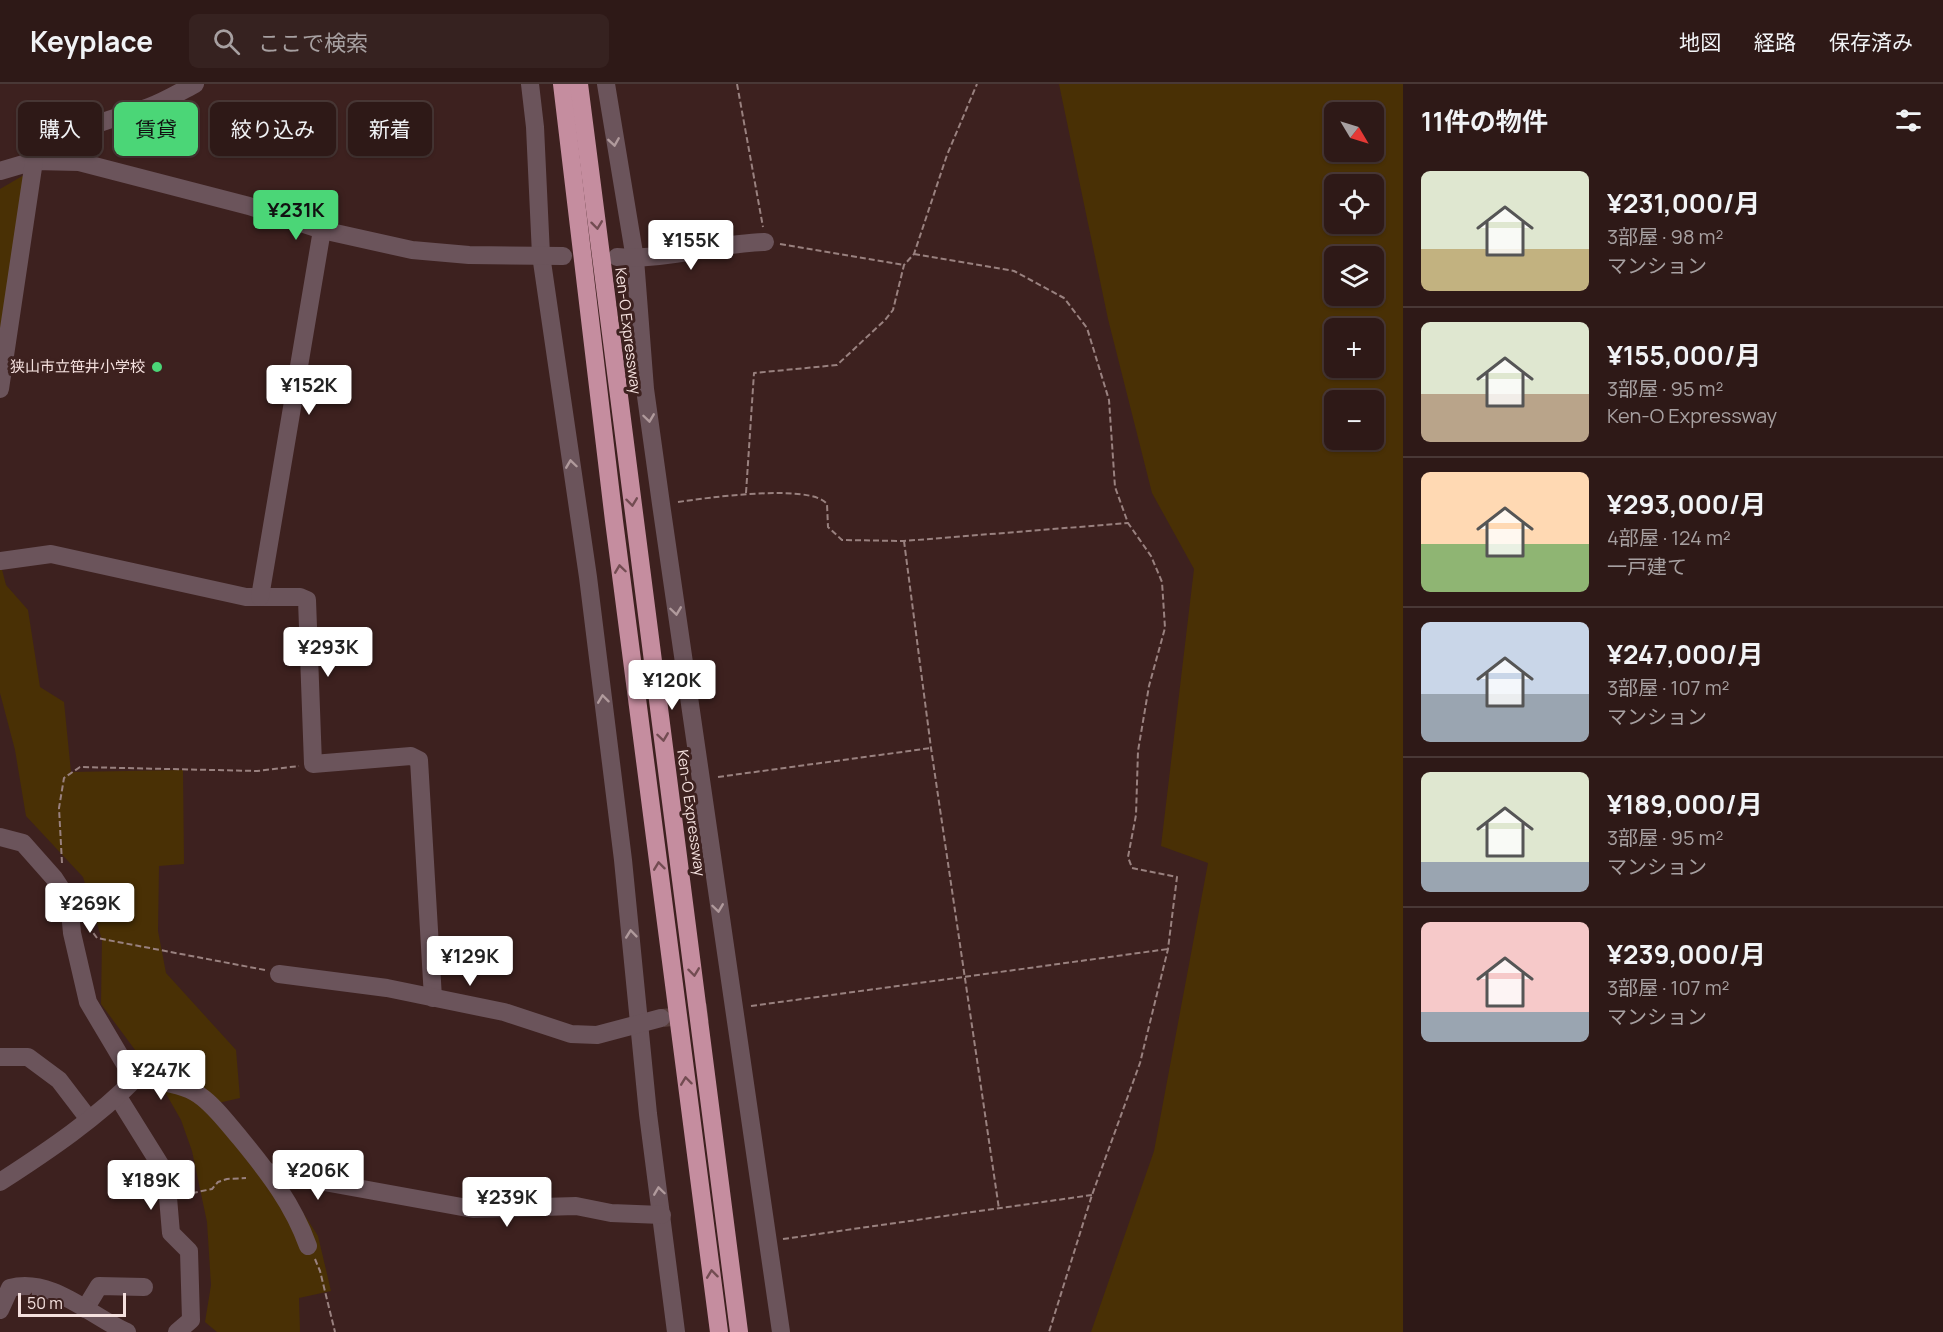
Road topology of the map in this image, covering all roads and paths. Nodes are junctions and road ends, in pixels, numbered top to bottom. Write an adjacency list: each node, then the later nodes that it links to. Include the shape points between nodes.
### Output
1 (195, 84): 8 (street, via 152,106 75,134)
2 (530, 84): 13 (street)
3 (562, 84): 57 (highway, one-way to 3, via 611,498)
4 (579, 84): 58 (highway, Ken-O Expressway, one-way to 58)
5 (606, 84): 16 (street, one-way to 16)
6 (737, 84): 11 (path)
7 (976, 84): 12 (path)
8 (38, 160): 9 (street); 10 (street, via 79,162 249,206); 18 (street)
9 (0, 171)
10 (322, 231): 13 (street, via 412,250); 24 (street)
11 (765, 242): 16 (street, via 735,242 683,254); 17 (path)
12 (914, 254): 17 (path); 21 (path, via 1014,271 1064,298 1087,328 1109,400 1115,487)
13 (541, 255): 14 (street); 36 (street, one-way to 13, via 588,576)
14 (563, 256)
15 (617, 257): 16 (street)
16 (635, 259): 20 (street, one-way to 20, via 645,389)
17 (904, 265): 19 (path, via 889,315 837,365 754,373)
18 (0, 390)
19 (746, 493): 20 (path); 22 (path, via 823,499 827,504 828,527 842,540)
20 (660, 504): 27 (street, one-way to 27)
21 (1128, 524): 22 (path); 30 (path, via 1151,556 1162,582 1165,628 1149,686 1138,751 1136,815 1128,857 1132,868 1177,877)
22 (904, 540): 25 (path)
23 (0, 561): 24 (street, via 51,554)
24 (260, 597): 26 (street, via 307,600)
25 (931, 748): 27 (path); 32 (path)
26 (313, 764): 29 (path, via 257,771 80,767 64,777 59,808); 33 (street, via 411,756 419,760)
27 (700, 780): 34 (street, one-way to 34)
28 (0, 837): 29 (street, via 23,843)
29 (67, 897): 31 (path, via 97,938); 38 (street, via 88,1002 129,1071)
30 (1168, 949): 32 (path); 44 (path, via 1140,1063)
31 (279, 974): 33 (street)
32 (965, 975): 34 (path); 46 (path)
33 (433, 998): 36 (street, via 504,1012 571,1034 597,1035)
34 (733, 1009): 48 (street)
35 (661, 1018): 36 (street)
36 (640, 1025): 47 (street, one-way to 36)
37 (0, 1057): 40 (street, via 28,1057 59,1080)
38 (137, 1077): 39 (street); 41 (street, via 199,1095)
39 (118, 1097): 40 (street); 45 (street, via 166,1174)
40 (88, 1118): 43 (street, via 51,1149)
41 (269, 1172): 47 (street, via 473,1209 576,1206 611,1213); 49 (street, via 298,1219)
42 (246, 1178): 45 (path, via 227,1179 212,1189)
43 (0, 1182)
44 (1092, 1195): 46 (path); 60 (path)
45 (168, 1197): 54 (street, via 171,1233 189,1251 191,1320)
46 (999, 1209): 48 (path)
47 (662, 1215): 56 (street)
48 (768, 1241): 59 (street)
49 (308, 1246): 55 (path, via 320,1270)
50 (144, 1287): 51 (street, via 99,1286)
51 (85, 1309): 52 (street, via 53,1291 23,1284 10,1288); 53 (street)
52 (0, 1310)
53 (115, 1330)
54 (177, 1332)
55 (335, 1332)
56 (676, 1332)
57 (719, 1332)
58 (739, 1332)
59 (781, 1332)
60 (1049, 1332)

